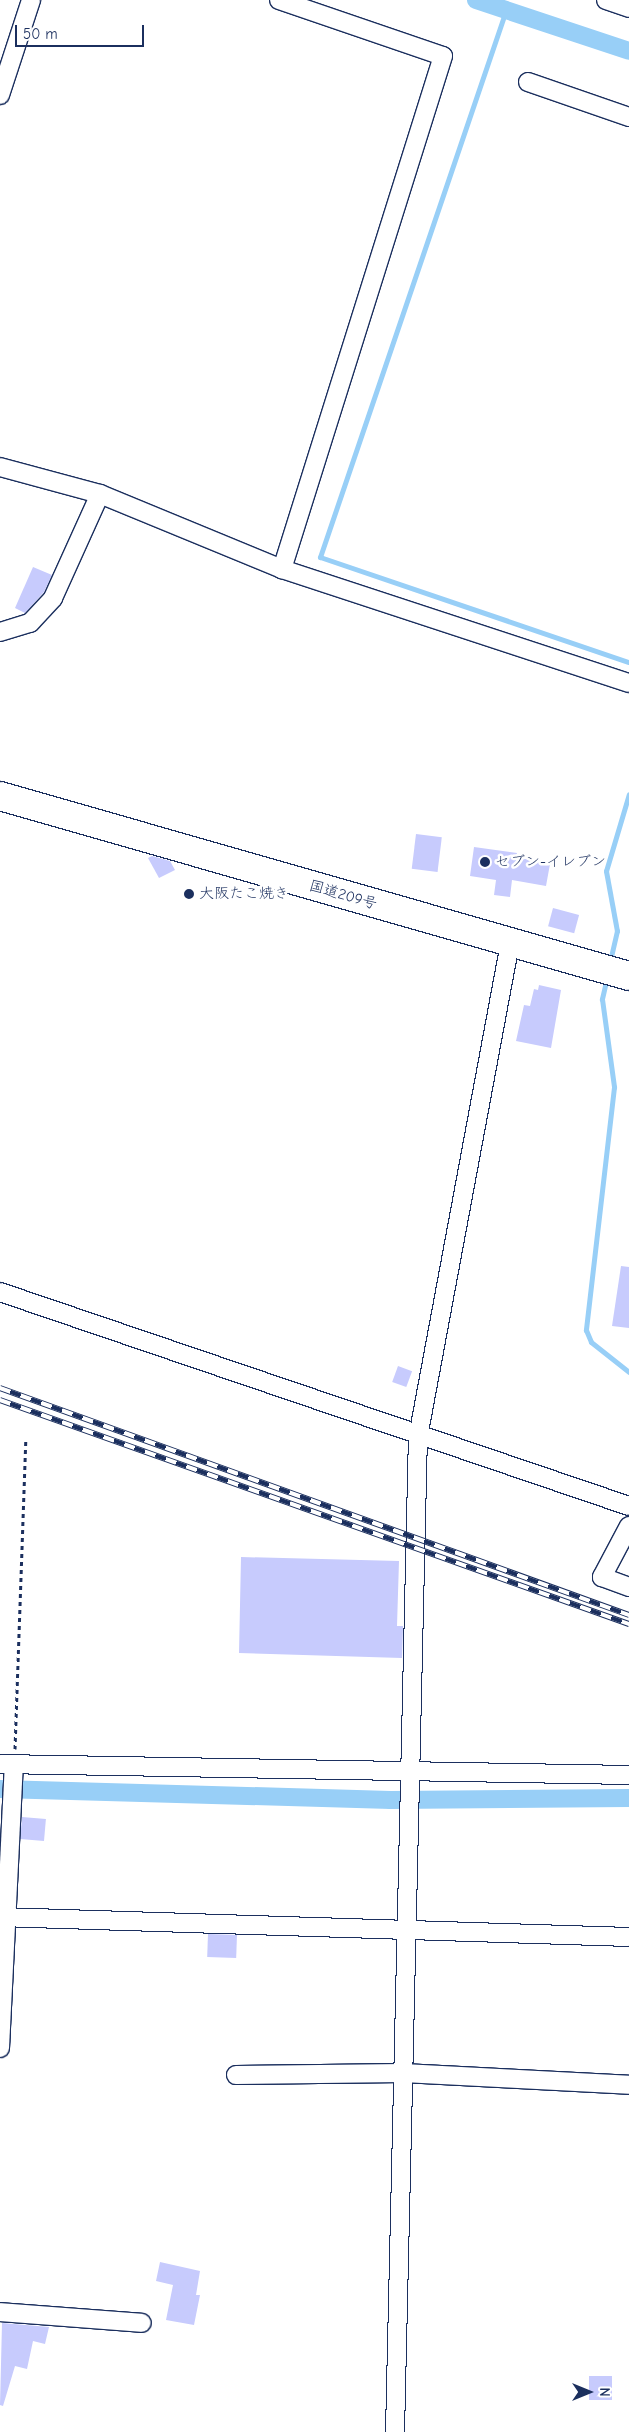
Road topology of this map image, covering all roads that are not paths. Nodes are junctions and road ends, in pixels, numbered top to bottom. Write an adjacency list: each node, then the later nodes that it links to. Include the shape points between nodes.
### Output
1 (31, 0): 6 (street)
2 (279, 0): 10 (street, via 443,56)
3 (606, 0): 4 (street)
4 (629, 8)
5 (528, 82): 7 (street)
6 (0, 95)
7 (629, 117)
8 (0, 467): 9 (street)
9 (100, 494): 10 (street); 11 (street, via 53,598 30,623)
10 (282, 569): 12 (street)
11 (0, 632)
12 (629, 683)
13 (0, 796): 14 (highway, 国道209号)
14 (510, 942): 15 (highway, 国道209号); 17 (street)
15 (626, 975)
16 (0, 1292): 17 (street)
17 (418, 1437): 18 (street); 22 (street)
18 (629, 1506)
19 (629, 1526): 20 (street, via 602,1577)
20 (629, 1587)
21 (7, 1764): 22 (street); 24 (street)
22 (411, 1769): 23 (street); 25 (street)
23 (629, 1775)
24 (2, 1917): 25 (street); 27 (street)
25 (407, 1930): 26 (street); 28 (street)
26 (629, 1937)
27 (0, 2048)
28 (403, 2074): 29 (street); 30 (street); 33 (street)
29 (236, 2075)
30 (629, 2085)
31 (0, 2312): 32 (street)
32 (142, 2323)
33 (395, 2432)

